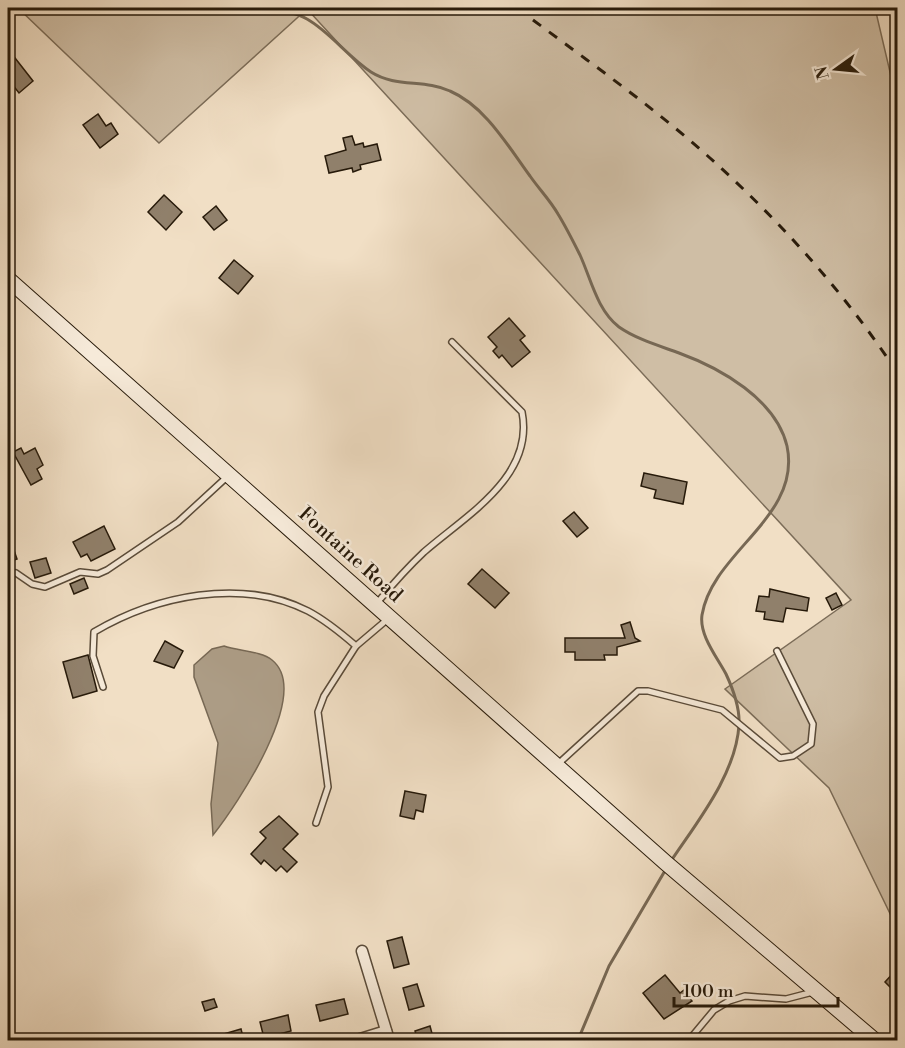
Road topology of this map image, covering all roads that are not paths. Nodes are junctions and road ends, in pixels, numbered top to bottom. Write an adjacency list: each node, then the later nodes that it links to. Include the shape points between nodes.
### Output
1 (8, 279): 3 (main road, Fontaine Road)
2 (452, 342): 5 (lane, via 522,412 520,448 495,495 420,556)
3 (230, 475): 4 (lane, via 178,522 107,570 98,574 80,572 45,587); 5 (main road, Fontaine Road)
4 (16, 573)
5 (376, 604): 6 (main road, Fontaine Road)
6 (390, 617): 7 (lane); 10 (main road, Fontaine Road)
7 (356, 646): 9 (lane, via 308,611 232,591 124,614 94,632 93,656); 11 (lane, via 318,712 328,787)
8 (777, 651): 10 (lane, via 813,724 811,744 793,756 780,758 722,710 638,691)
9 (103, 687)
10 (557, 765): 13 (main road, Fontaine Road)
11 (316, 823)
12 (362, 951): 14 (street)
13 (818, 991): 16 (lane, via 786,999 745,996 729,1001 714,1010); 17 (main road, Fontaine Road)
14 (387, 1036): 15 (street)
15 (357, 1041)
16 (689, 1041)
17 (874, 1041)

